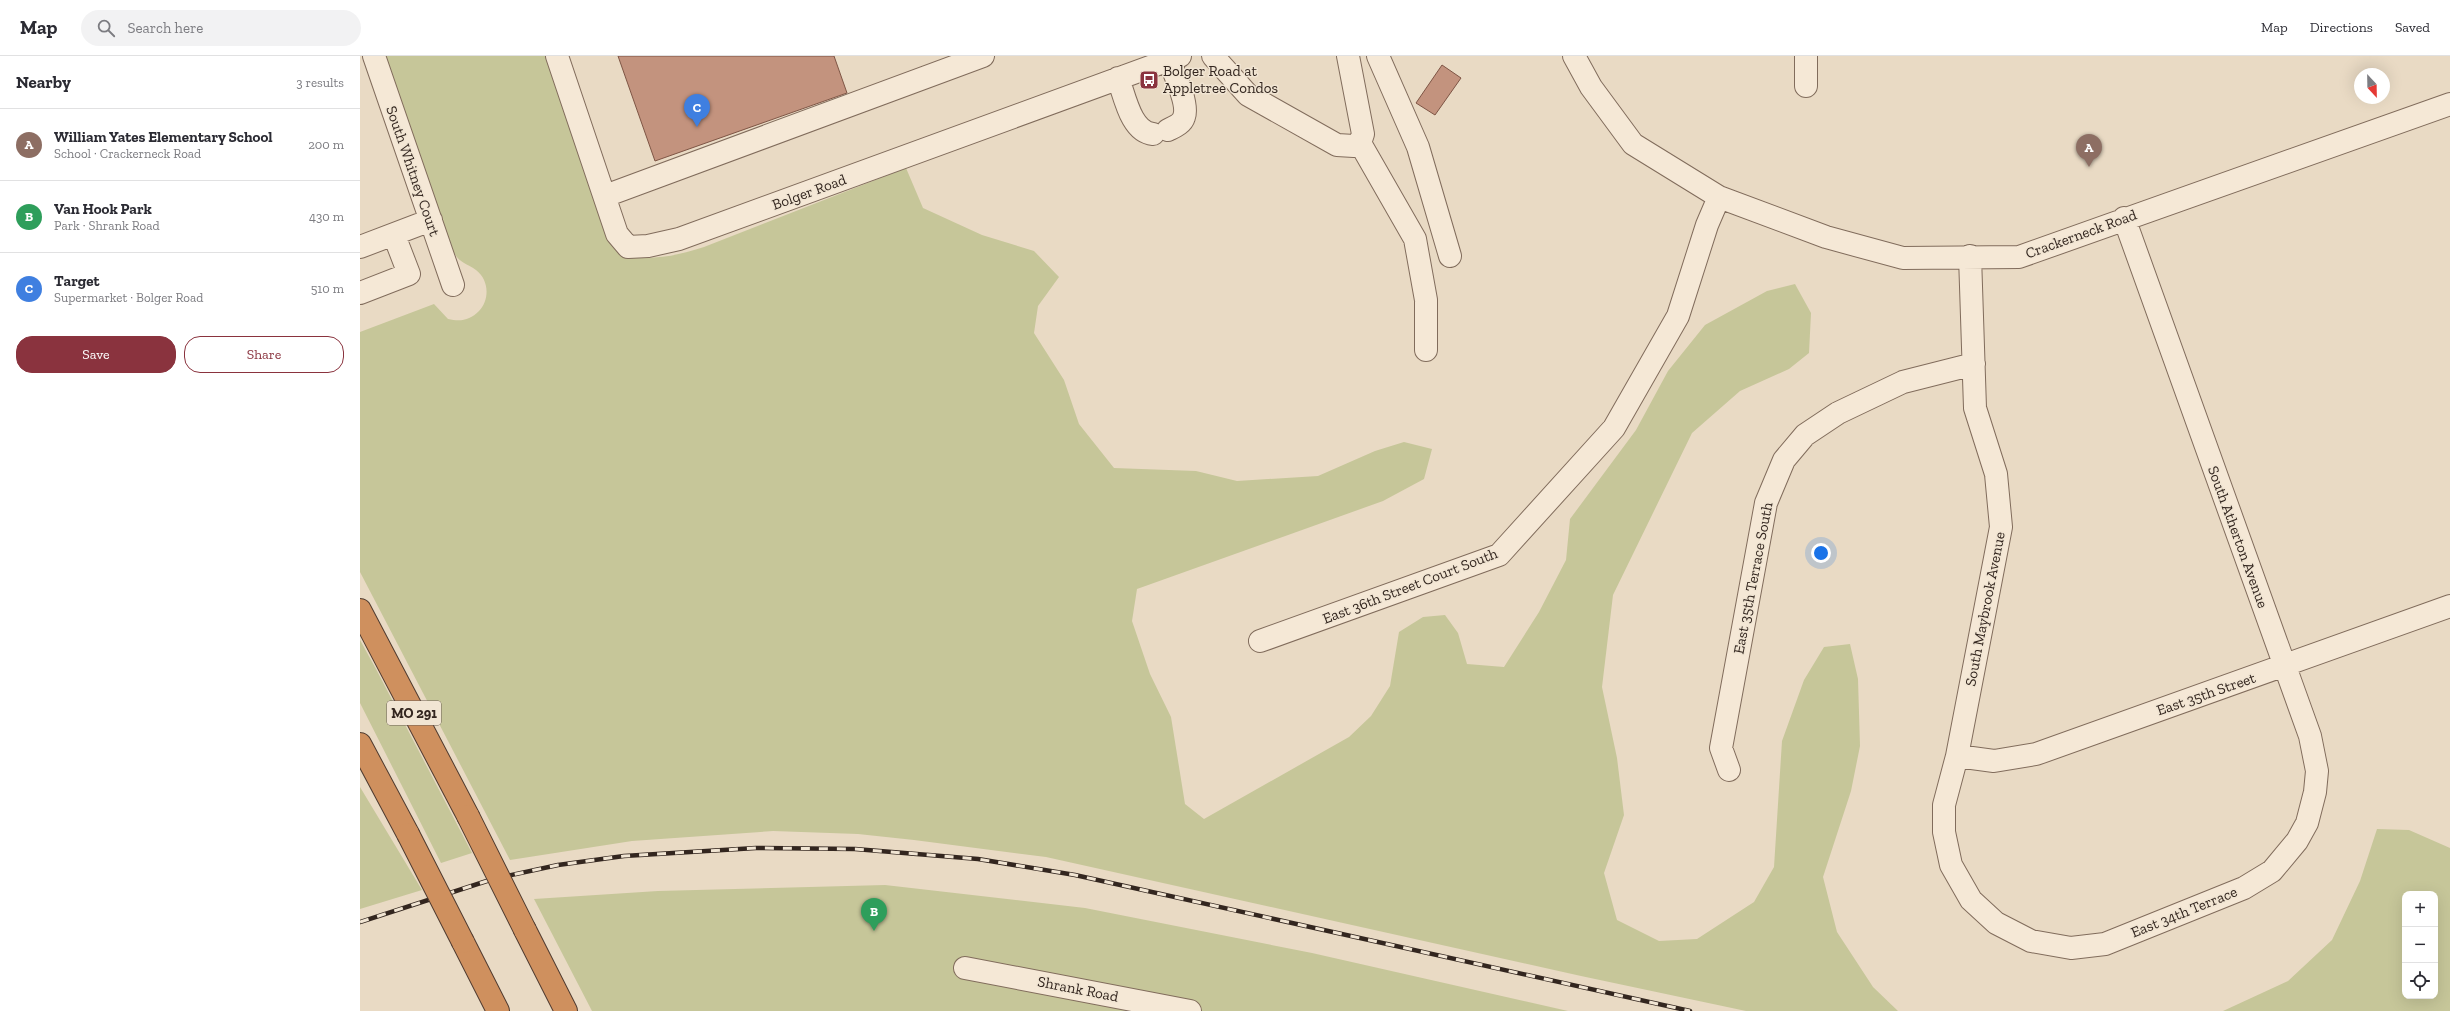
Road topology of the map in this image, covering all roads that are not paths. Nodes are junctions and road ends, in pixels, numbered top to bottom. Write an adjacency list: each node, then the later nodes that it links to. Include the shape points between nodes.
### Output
1 (374, 56): 17 (street, South Whitney Court)
2 (558, 56): 14 (street, Bolger Road)
3 (983, 56): 14 (street)
4 (1213, 56): 13 (street, via 1248,95 1337,145 1354,146)
5 (1348, 56): 13 (street, via 1362,134)
6 (1378, 56): 20 (street, via 1418,147)
7 (1574, 56): 15 (street, Crackerneck Road, via 1591,87 1633,144)
8 (1806, 56): 11 (street)
9 (1175, 58): 10 (street, Bolger Road); 10 (street, via 1185,104 1184,117 1179,124 1160,132 1144,133 1137,126)
10 (1118, 78): 14 (street, Bolger Road, via 679,239 648,246 628,247 618,234)
11 (1806, 86)
12 (2450, 104): 16 (street, Crackerneck Road)
13 (1360, 143): 24 (street, via 1415,239 1426,300)
14 (605, 196)
15 (1719, 198): 21 (street, Crackerneck Road, via 1826,237 1902,258); 28 (street, East 36th Street Court South, via 1707,224 1678,316 1614,428 1499,555)
16 (2124, 218): 21 (street, Crackerneck Road, via 2019,257); 29 (street, South Atherton Avenue)
17 (431, 220): 18 (street); 22 (street, South Whitney Court)
18 (394, 234): 19 (street); 23 (street, via 409,274)
19 (360, 247)
20 (1450, 256)
21 (1970, 256): 25 (street, South Maybrook Avenue)
22 (453, 285)
23 (360, 292)
24 (1426, 350)
25 (1974, 364): 31 (street, South Maybrook Avenue, via 1975,408 1996,474 2001,527); 32 (street, East 35th Terrace South, via 1903,382 1838,414 1805,435 1784,460 1766,502 1721,748)
26 (2450, 606): 29 (street, East 35th Street)
27 (360, 610): 37 (highway, MO 291, bridge)
28 (1260, 641)
29 (2285, 667): 31 (street, East 35th Street, via 2036,754 1994,761); 34 (street, South Atherton Avenue, via 2310,736 2317,771 2315,792 2307,823)
30 (360, 744): 36 (highway, bridge)
31 (1957, 756): 33 (street, South Maybrook Avenue, via 1944,805)
32 (1729, 770)
33 (1944, 819): 34 (street, East 34th Terrace, via 1951,865 1971,900 1996,923 2032,942 2071,948 2105,944 2244,888 2272,871)
34 (2286, 856)
35 (965, 968): 38 (street, Shrank Road)
36 (498, 1011)
37 (566, 1011)
38 (1190, 1011)

